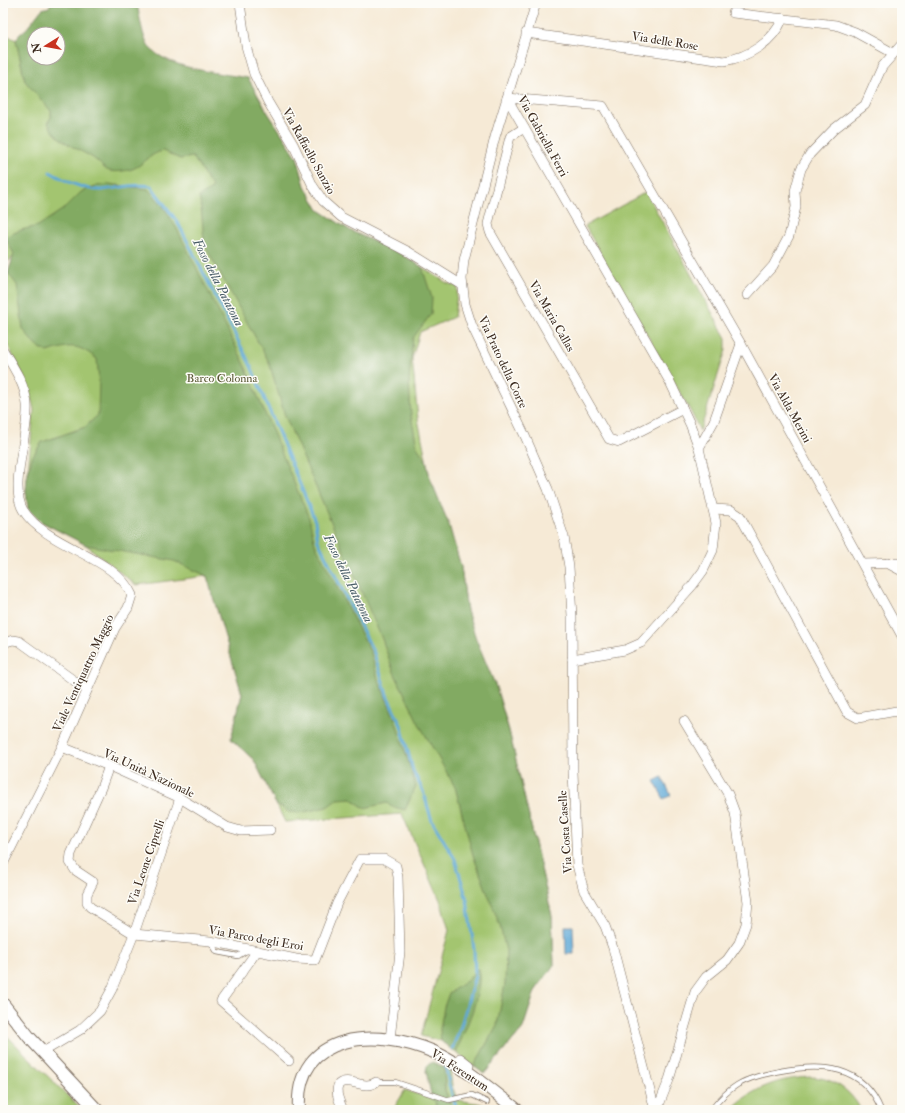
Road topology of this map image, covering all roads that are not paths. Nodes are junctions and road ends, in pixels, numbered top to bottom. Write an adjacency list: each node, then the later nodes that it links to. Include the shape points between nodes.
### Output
1 (240, 3): 10 (street, Via Raffaello Sanzio, via 246,46 254,74 323,201 341,216 409,252)
2 (536, 3): 5 (street, Via Prato della Corte)
3 (733, 13): 4 (street)
4 (783, 18): 5 (street, Via delle Rose, via 773,35 755,50 724,61); 7 (street, via 836,25 855,32)
5 (526, 33): 8 (street, Via Prato della Corte)
6 (902, 44): 7 (street)
7 (893, 53): 11 (street, via 882,68 865,105 834,129 810,154 801,169 795,190 796,207 789,236 773,266)
8 (507, 98): 9 (street, Via Gabriella Ferri); 10 (street, Via Prato della Corte, via 464,260); 12 (street, Via Gabriella Ferri, via 603,106)
9 (524, 128): 14 (street, Via Gabriella Ferri); 14 (street, Via Maria Callas, via 510,137 488,224 496,244 609,439 619,442)
10 (462, 285): 23 (street, Via Prato della Corte, via 474,330 525,436 561,525 569,574)
11 (747, 295)
12 (741, 344): 15 (street, via 714,421); 19 (street, Via Alda Merini)
13 (3, 350): 24 (street, Viale Ventiquattro Maggio, via 22,386 27,405 18,493 22,509 34,524 56,540 99,562 126,584 132,595)
14 (683, 408): 15 (street, Via Gabriella Ferri)
15 (699, 448): 16 (street)
16 (713, 509): 23 (street, via 715,536 709,559 695,582 648,637 627,649); 25 (street, via 731,510 739,515 847,712 858,718)
17 (887, 563): 18 (street); 19 (street); 20 (street)
18 (902, 563)
19 (863, 564): 21 (street, Via Alda Merini)
20 (902, 572)
21 (902, 636)
22 (3, 643): 24 (street, via 19,641)
23 (572, 659): 46 (street, Via Costa Caselle, via 577,865 584,891 605,926 613,948)
24 (87, 690): 27 (street, Viale Ventiquattro Maggio)
25 (902, 710)
26 (684, 721): 46 (street, via 728,794 735,813 748,902 746,924 739,943 727,960 706,977 695,992 669,1080)
27 (62, 747): 28 (street, Via Unità Nazionale); 31 (street, Viale Ventiquattro Maggio)
28 (109, 766): 29 (street, Via Unità Nazionale); 32 (street, via 71,854 70,862 75,870 93,882 86,902 90,907)
29 (180, 798): 30 (street, Via Unità Nazionale, via 227,827 241,831); 32 (street, Via Leone Ciprelli)
30 (270, 830)
31 (3, 864)
32 (134, 934): 33 (street, Via Parco degli Eroi, via 210,941); 36 (street, Via Leone Ciprelli, via 112,989 100,1011 80,1030)
33 (253, 950): 35 (street, Via Parco degli Eroi, via 296,960 315,960 337,903 360,860 384,859 396,866 400,952); 38 (street, via 221,1001)
34 (3, 1004): 36 (main road)
35 (390, 1039): 39 (main road, Via Ferentum, via 434,1052); 43 (main road, Via Ferentum, via 346,1043 316,1056 306,1068 302,1079)
36 (43, 1052): 42 (main road)
37 (460, 1058): 39 (street, via 469,1065)
38 (289, 1061)
39 (467, 1073): 45 (main road, Via Ferentum)
40 (376, 1082): 41 (lane, via 395,1082 450,1100 472,1095); 44 (street, via 367,1085 342,1081 336,1088)
41 (487, 1102)
42 (97, 1110)
43 (299, 1110)
44 (343, 1110)
45 (517, 1110)
46 (656, 1110)
47 (711, 1110): 48 (lane, via 729,1091 745,1081 795,1069 816,1067 838,1070 856,1078 873,1096)
48 (881, 1110)

